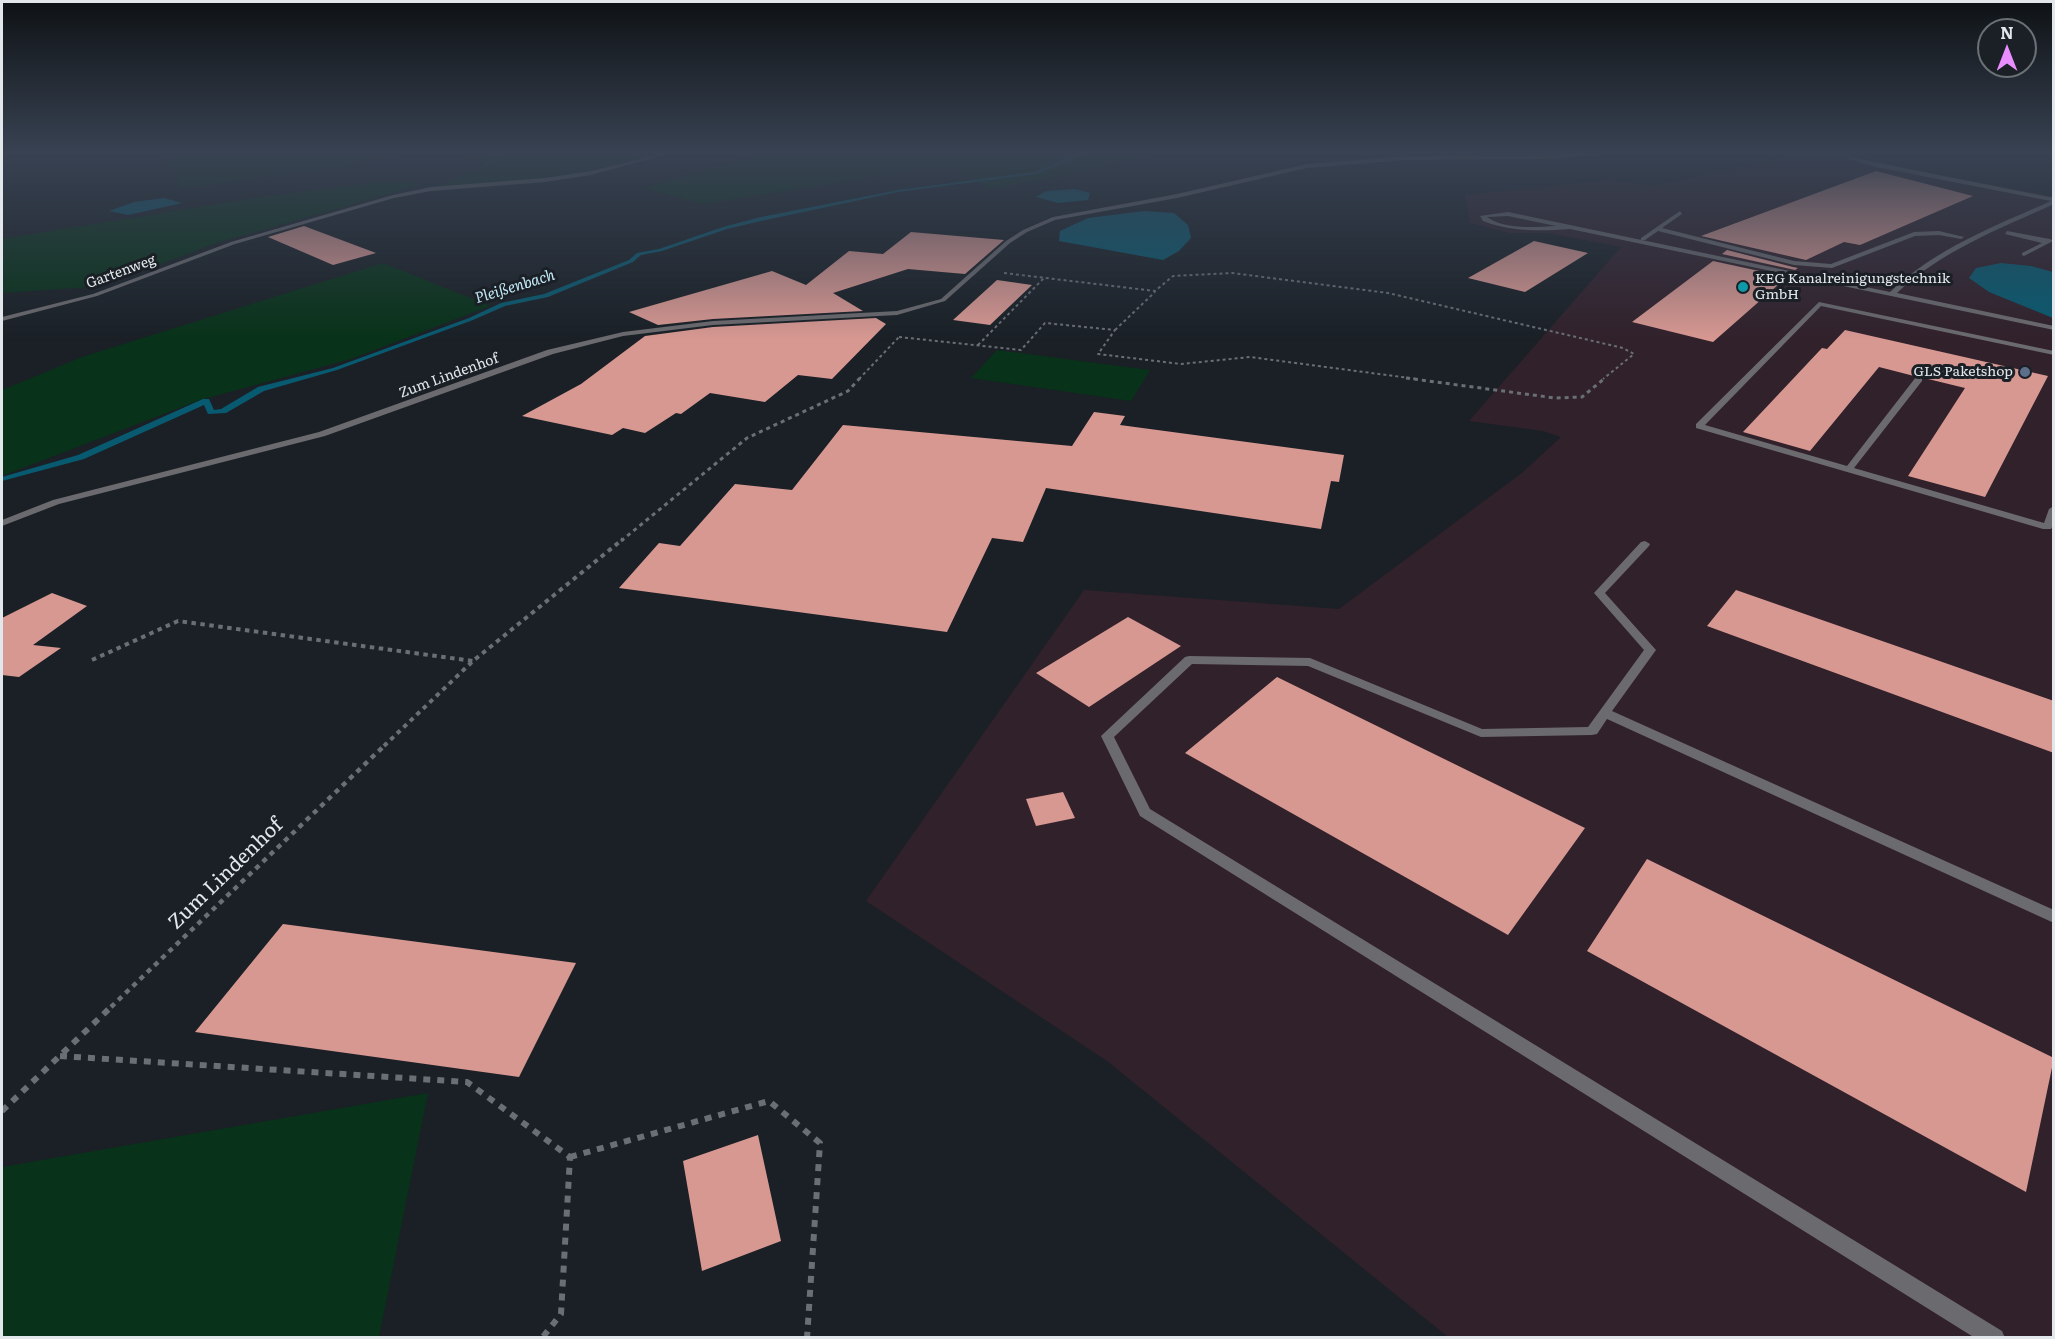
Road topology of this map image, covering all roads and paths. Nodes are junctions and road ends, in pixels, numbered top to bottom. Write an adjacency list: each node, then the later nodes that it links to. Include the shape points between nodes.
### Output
1 (331, 215): 19 (street, Gartenweg, via 233,243 96,295)
2 (1072, 215): 14 (street, Zum Lindenhof, via 1025,231)
3 (1489, 215): 7 (street, via 1483,216 1496,225)
4 (1515, 215): 7 (street)
5 (1676, 215): 8 (street)
6 (2023, 215): 9 (street)
7 (1569, 227): 10 (street)
8 (1657, 229): 10 (street); 11 (street, via 1794,263 1832,266 1914,234 1939,233)
9 (1992, 230): 11 (street); 12 (street)
10 (1641, 240): 17 (street)
11 (1974, 240): 17 (street, via 1909,276)
12 (2051, 240): 13 (street)
13 (2024, 254)
14 (979, 269): 15 (path); 18 (street, Zum Lindenhof, via 943,300)
15 (1045, 278): 16 (path); 23 (path)
16 (1155, 291): 21 (path); 21 (path, via 1173,276 1232,273 1388,293 1623,348 1634,354 1582,397 1555,398 1250,357 1181,364 1098,354)
17 (1892, 294): 20 (street)
18 (915, 310): 22 (path, Zum Lindenhof, via 912,321); 28 (street, Zum Lindenhof, via 677,326 623,334 550,352 322,435 56,502)
19 (2, 318)
20 (2054, 328)
21 (1115, 330): 23 (path, via 1045,323 1021,350)
22 (899, 337): 23 (path); 31 (path, Zum Lindenhof, via 848,391 747,438)
23 (977, 346)
24 (2054, 353): 26 (street, via 1819,304 1699,426)
25 (1919, 379): 26 (street)
26 (1849, 470): 27 (street, via 2047,527)
27 (2054, 509)
28 (2, 523)
29 (1645, 544): 32 (street, via 1599,593 1650,650)
30 (92, 660): 31 (path, via 178,621)
31 (473, 661): 34 (path, Zum Lindenhof)
32 (1605, 713): 33 (street); 39 (street, via 1592,731 1481,733 1310,662 1189,660 1107,736 1145,812)
33 (2054, 917)
34 (59, 1056): 35 (path, Zum Lindenhof); 36 (path, via 467,1082)
35 (2, 1111)
36 (570, 1157): 37 (path, via 561,1314); 38 (path, via 770,1101 820,1143)
37 (542, 1338)
38 (807, 1338)
39 (1995, 1338)

